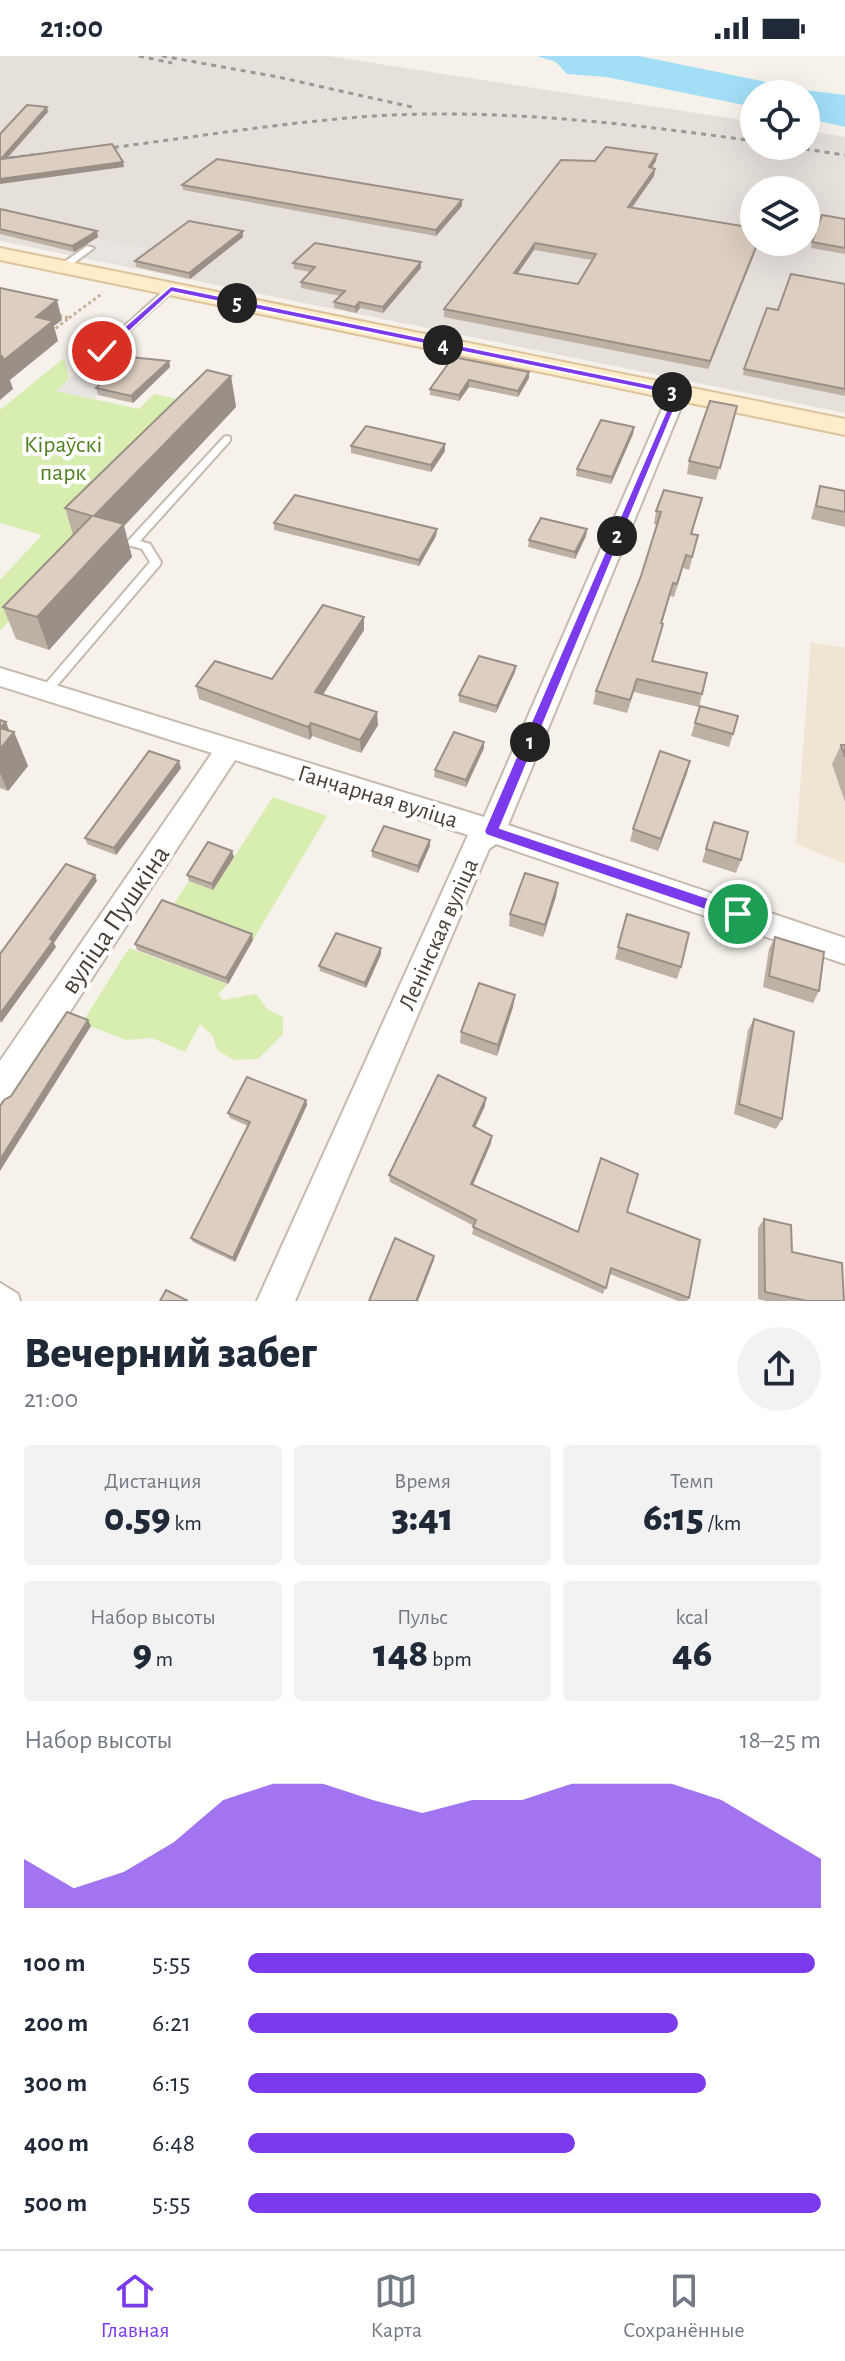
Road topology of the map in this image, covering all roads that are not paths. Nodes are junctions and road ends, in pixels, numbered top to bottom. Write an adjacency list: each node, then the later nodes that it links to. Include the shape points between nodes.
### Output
1 (90, 248): 3 (lane)
2 (0, 254): 3 (main road)
3 (63, 267): 4 (main road)
4 (171, 289): 5 (lane); 6 (main road)
5 (102, 351)
6 (678, 393): 7 (main road); 12 (street, Ленінская вуліца)
7 (845, 427)
8 (227, 439): 10 (lane, via 132,543 146,546 156,562)
9 (0, 677): 10 (street, Ганчарная вуліца)
10 (45, 692): 11 (street, Ганчарная вуліца)
11 (228, 750): 12 (street, Ганчарная вуліца); 14 (street, вуліца Пушкіна)
12 (492, 831): 13 (street, Ганчарная вуліца); 17 (street, Ленінская вуліца, via 478,842)
13 (845, 951)
14 (0, 1089)
15 (0, 1292): 16 (lane)
16 (11, 1301)
17 (276, 1301)

